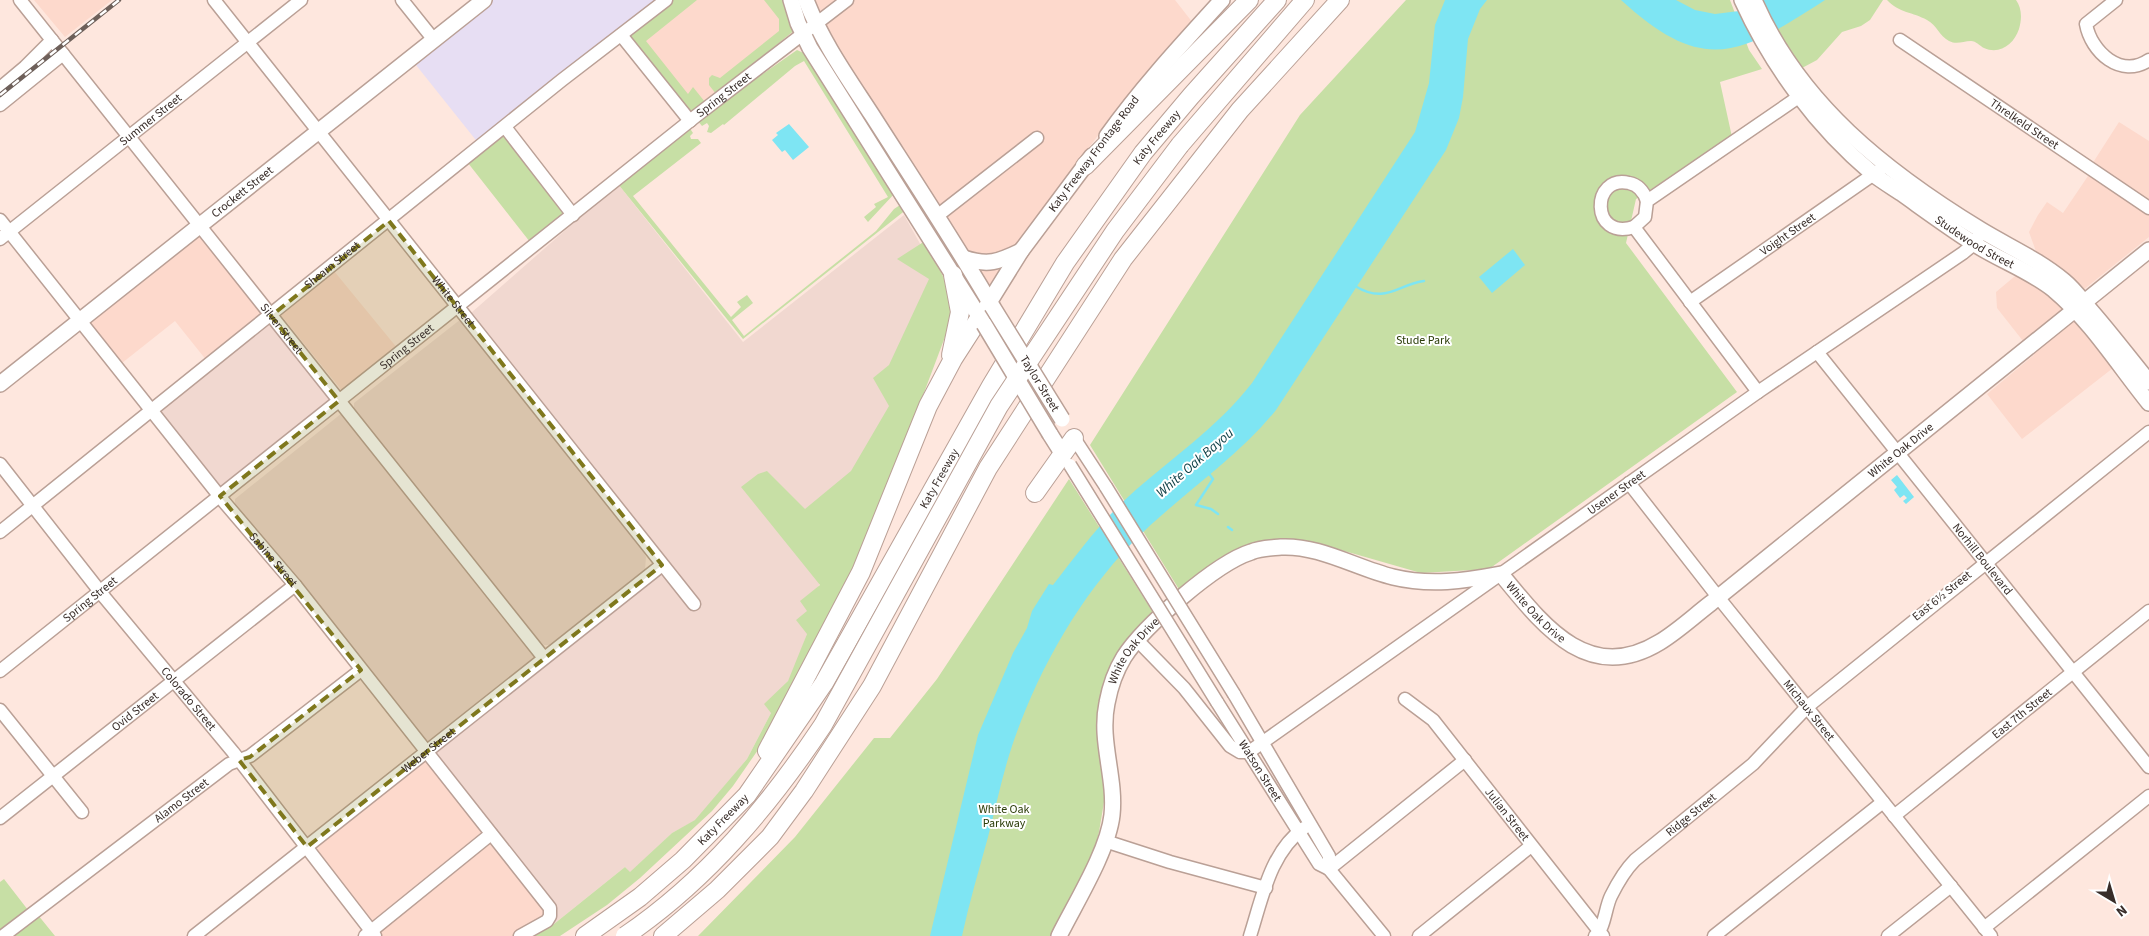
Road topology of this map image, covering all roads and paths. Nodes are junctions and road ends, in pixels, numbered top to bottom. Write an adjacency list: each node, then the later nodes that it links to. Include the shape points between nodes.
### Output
1 (20, 0): 21 (street, Silver Street)
2 (214, 0): 24 (street, White Street)
3 (301, 0): 24 (street, Summer Street)
4 (402, 0): 22 (street)
5 (484, 0): 22 (main road, Crockett Street)
6 (666, 0): 20 (street, Shearn Street)
7 (791, 0): 19 (main road, Taylor Street)
8 (806, 0): 18 (main road, Taylor Street)
9 (847, 0): 18 (street, Spring Street)
10 (1222, 0): 37 (main road, Katy Freeway Frontage Road, via 1126,109)
11 (1248, 0): 37 (highway)
12 (1277, 0): 103 (highway, Katy Freeway, via 1143,153 1065,263 991,386 824,683)
13 (1340, 0): 126 (highway, via 1240,110 1124,259 988,468 872,686 804,791 770,837 717,890)
14 (1742, 0): 28 (main road, via 1759,34)
15 (1754, 0): 28 (main road)
16 (2116, 0): 26 (street, via 2086,24 2094,45 2115,63 2134,66)
17 (1302, 4): 125 (highway, bridge, via 1180,146 1115,231 1000,406 847,683 792,772 736,840 666,905)
18 (816, 24): 19 (street, Spring Street); 32 (main road, Taylor Street)
19 (803, 34): 30 (street, Spring Street); 35 (main road, Taylor Street)
20 (621, 35): 30 (street); 31 (street, Shearn Street)
21 (52, 40): 25 (street, Silver Street); 27 (street)
22 (434, 40): 33 (main road, Crockett Street)
23 (1900, 40): 40 (street, Threlkeld Street)
24 (247, 42): 33 (street, White Street); 34 (street, Summer Street)
25 (63, 54): 29 (street); 34 (street, Silver Street)
26 (2149, 60)
27 (0, 88)
28 (1798, 88): 38 (main road, Studewood Street, via 1839,125); 39 (street)
29 (0, 105)
30 (690, 121): 41 (street, Spring Street)
31 (505, 126): 41 (street); 44 (street, Shearn Street)
32 (880, 128): 35 (main road); 42 (main road, Taylor Street)
33 (318, 132): 44 (street, White Street); 45 (main road, Crockett Street)
34 (129, 137): 45 (street, Silver Street); 47 (street, Summer Street)
35 (867, 138): 52 (main road, Taylor Street)
36 (1037, 138): 42 (street)
37 (1085, 166): 50 (main road, Katy Freeway Frontage Road)
38 (1880, 170): 48 (main road, Studewood Street); 53 (street, Voight Street)
39 (1647, 201): 46 (street, via 1645,217); 46 (street, via 1640,189 1628,182 1613,184 1603,195 1600,210 1607,223 1620,229)
40 (2149, 208)
41 (573, 215): 55 (street, Spring Street)
42 (937, 216): 51 (main road, Taylor Street)
43 (0, 220): 47 (street, Sabine Street)
44 (389, 221): 55 (street, White Street); 57 (street, Shearn Street)
45 (200, 226): 57 (street, Silver Street); 58 (main road, Crockett Street)
46 (1634, 227): 53 (street)
47 (5, 235): 58 (street, Sabine Street)
48 (1978, 237): 54 (main road, Studewood Street, via 2042,264 2066,282); 59 (street, Usener Street)
49 (2149, 250): 54 (main road, White Oak Drive)
50 (1021, 251): 51 (main road, via 986,264); 56 (main road, Katy Freeway Frontage Road)
51 (964, 258): 56 (main road, Taylor Street)
52 (953, 275): 56 (main road, Taylor Street); 60 (highway, via 960,312)
53 (1690, 302): 63 (street)
54 (2079, 306): 61 (main road, Studewood Street); 65 (main road, Studewood Street); 69 (main road, White Oak Drive)
55 (458, 307): 64 (street, Spring Street); 78 (street, White Street)
56 (986, 312): 60 (highway); 68 (main road, Taylor Street, bridge); 70 (main road, Taylor Street, bridge)
57 (271, 316): 64 (street, Silver Street); 66 (street, Shearn Street)
58 (80, 321): 62 (main road, Crockett Street); 66 (street, Sabine Street)
59 (1817, 352): 63 (street, Usener Street); 69 (street, Norhill Boulevard)
60 (949, 366): 103 (highway, via 928,406 861,572 768,747)
61 (2149, 382)
62 (0, 384)
63 (1758, 392): 72 (street, Usener Street)
64 (339, 401): 74 (street, Spring Street); 88 (street, Silver Street)
65 (2149, 403)
66 (152, 411): 74 (street, Sabine Street); 75 (street, Shearn Street)
67 (2149, 432): 77 (street, East 6½ Street)
68 (1077, 444): 70 (highway); 96 (street, Taylor Street, bridge, via 1160,573)
69 (1898, 453): 77 (street, Norhill Boulevard); 84 (main road, White Oak Drive)
70 (1066, 459): 73 (highway); 98 (street, Taylor Street, bridge)
71 (0, 464): 75 (street, Colorado Street)
72 (1629, 483): 79 (street, Usener Street); 84 (street, Michaux Street)
73 (1035, 493)
74 (220, 496): 81 (street, Sabine Street); 82 (street, Spring Street)
75 (32, 506): 76 (street, Shearn Street); 82 (street, Colorado Street)
76 (0, 532)
77 (1985, 561): 91 (street, Norhill Boulevard); 94 (street, East 6½ Street)
78 (662, 565): 85 (street, White Street); 88 (street, Weber Street)
79 (1501, 574): 80 (main road, White Oak Drive); 83 (street, Usener Street); 84 (main road, White Oak Drive, via 1552,633 1579,650 1608,657 1634,654 1660,642)
80 (1457, 582): 83 (street); 87 (main road, White Oak Drive, via 1417,582 1307,549 1263,549 1250,552 1210,576 1154,622)
81 (295, 585): 89 (street, Sabine Street); 92 (street, Ovid Street)
82 (100, 591): 90 (street, Spring Street); 92 (street, Colorado Street)
83 (1467, 599): 96 (street, Usener Street)
84 (1721, 601): 94 (street, Michaux Street)
85 (694, 604)
86 (2149, 611): 91 (street, East 7th Street)
87 (1138, 641): 98 (street, Watson Street, via 1184,688 1230,746 1240,752); 112 (main road, White Oak Drive, via 1116,672 1107,702 1103,732 1112,792 1112,816)
88 (544, 658): 97 (street, Weber Street)
89 (361, 670): 97 (street, Sabine Street); 99 (street, Alamo Street, via 250,756)
90 (0, 671)
91 (2073, 672): 101 (street, Norhill Boulevard); 107 (street, East 7th Street)
92 (175, 680): 99 (street, Colorado Street); 102 (street, Ovid Street)
93 (1405, 699): 100 (street, Julian Street, via 1433,720)
94 (1807, 707): 105 (street, Michaux Street); 120 (street, Ridge Street, via 1753,764 1628,867 1611,896)
95 (0, 710): 102 (street)
96 (1261, 744): 98 (street, Usener Street); 109 (street, Watson Street)
97 (426, 752): 111 (street, Sabine Street); 114 (street, Weber Street)
98 (1249, 752): 110 (street, Watson Street)
99 (239, 760): 114 (street, Colorado Street); 121 (street, Alamo Street, via 229,764)
100 (1465, 760): 113 (street, Julian Street); 115 (street)
101 (2149, 766)
102 (53, 777): 106 (street); 108 (street, Ovid Street)
103 (757, 780): 124 (highway, Katy Freeway, via 747,795 683,860 640,897)
104 (2149, 796): 118 (street)
105 (1883, 802): 107 (street, Michaux Street); 131 (street)
106 (82, 812)
107 (1894, 816): 116 (street, Michaux Street)
108 (0, 818)
109 (1309, 825): 110 (street); 115 (street, Watson Street, via 1329,856)
110 (1298, 833): 115 (street, Watson Street, via 1319,864); 117 (street, via 1283,848)
111 (491, 834): 119 (street); 123 (street, Sabine Street, via 551,912 549,918)
112 (1105, 841): 117 (street); 127 (main road, White Oak Drive)
113 (1532, 846): 120 (street, Julian Street); 130 (street)
114 (306, 847): 119 (street, Colorado Street); 122 (street, Weber Street)
115 (1330, 869): 129 (street, Watson Street)
116 (1951, 886): 118 (street, Michaux Street); 132 (street)
117 (1266, 888): 128 (street)
118 (1988, 932)
119 (370, 934)
120 (1599, 935)
121 (3, 936)
122 (194, 936)
123 (520, 936)
124 (585, 936)
125 (625, 936)
126 (663, 936)
127 (1059, 936)
128 (1250, 936)
129 (1384, 936)
130 (1418, 936)
131 (1714, 936)
132 (1888, 936)

